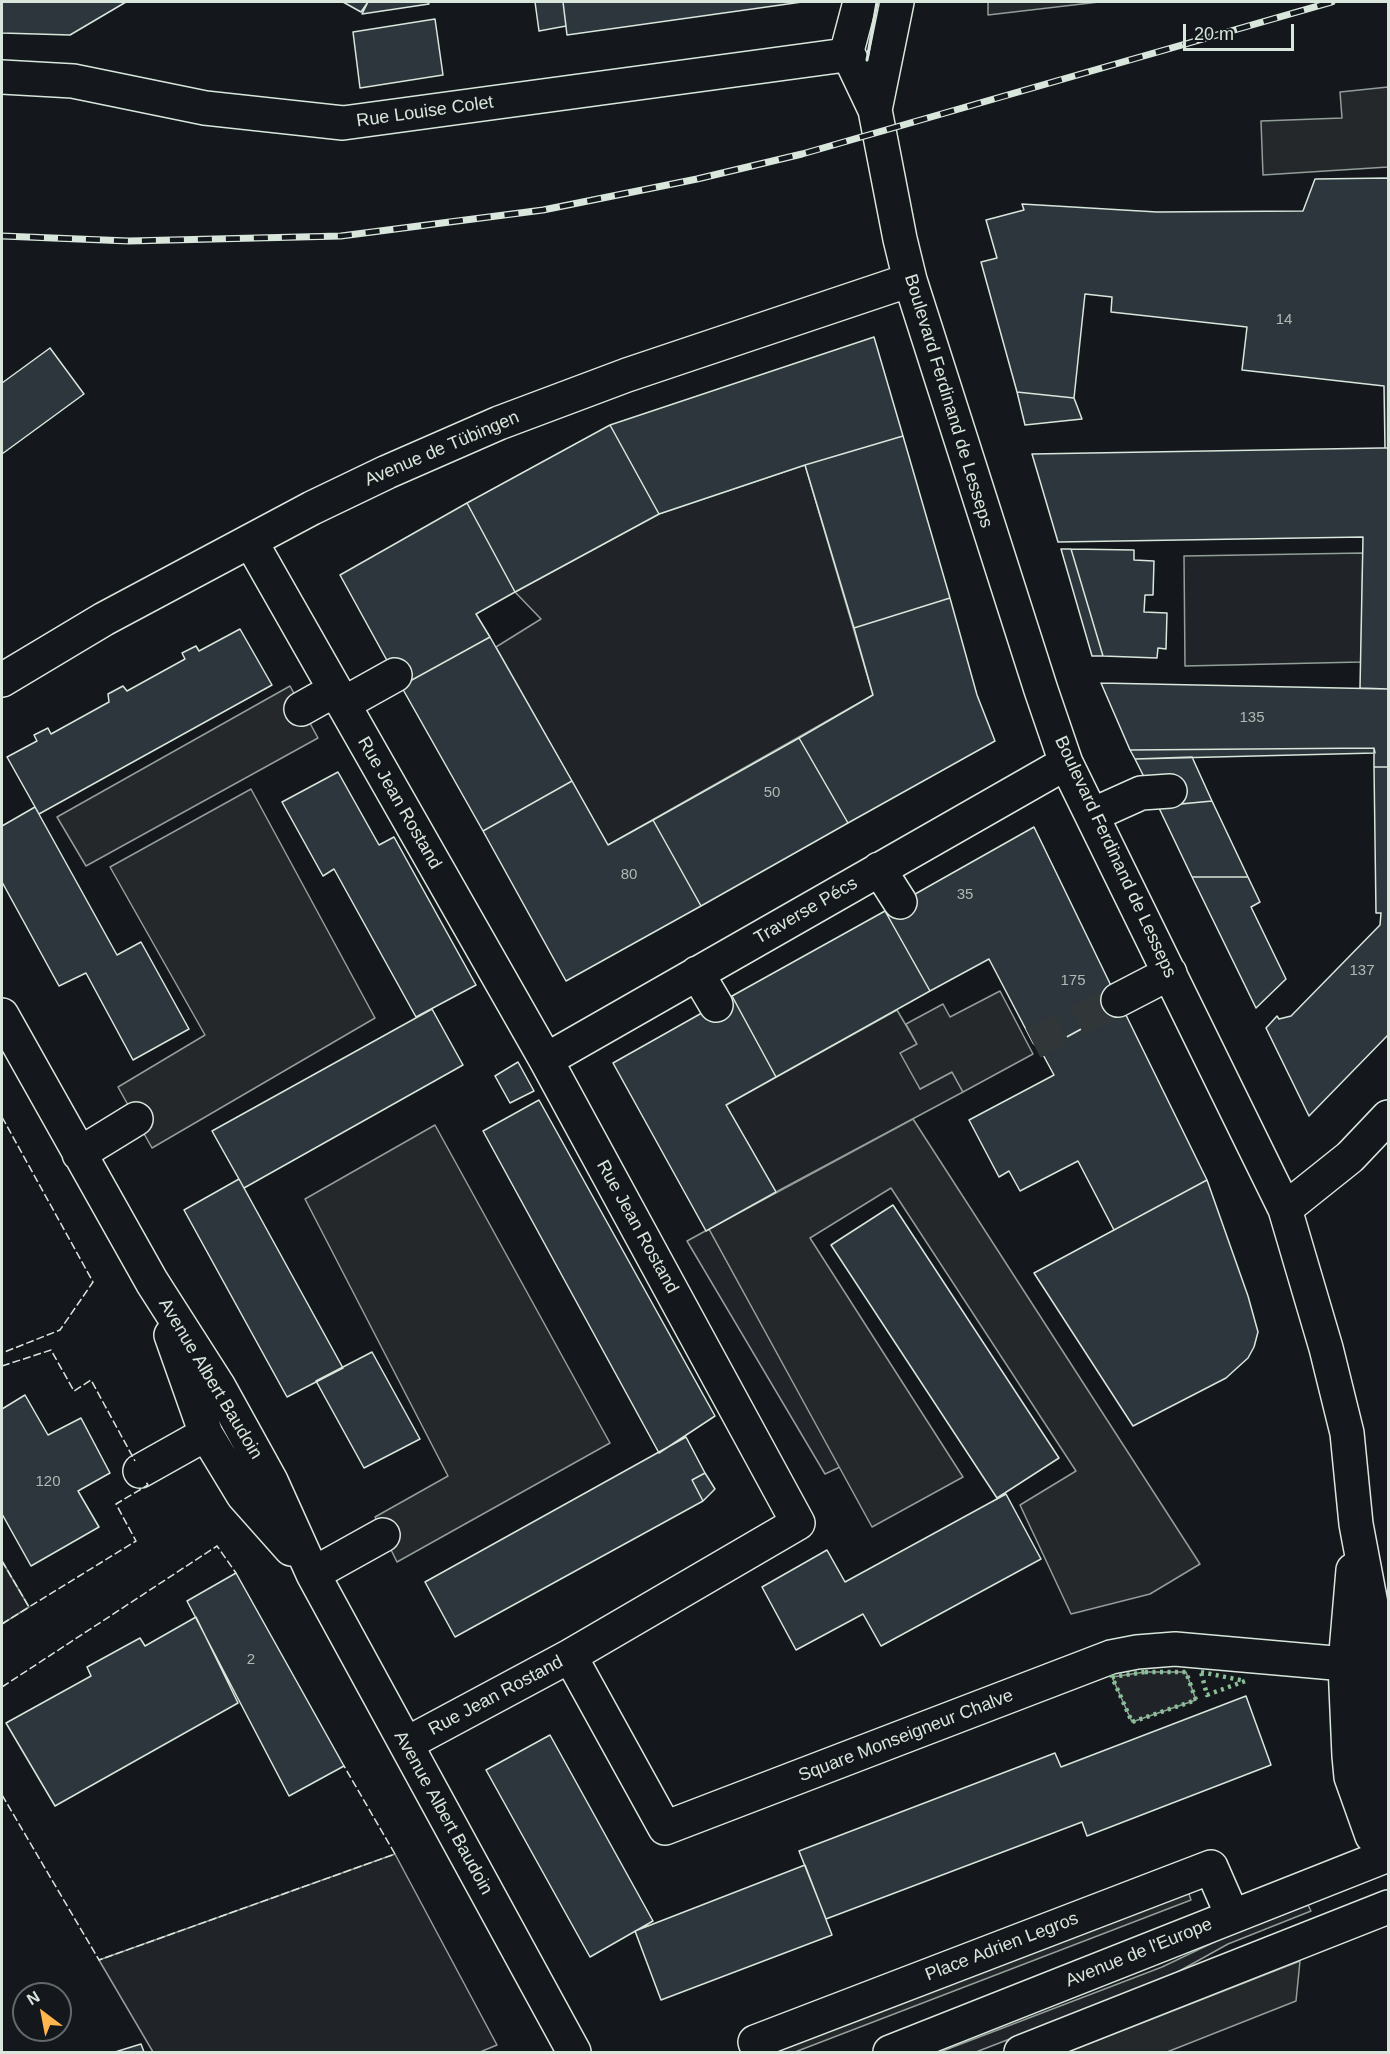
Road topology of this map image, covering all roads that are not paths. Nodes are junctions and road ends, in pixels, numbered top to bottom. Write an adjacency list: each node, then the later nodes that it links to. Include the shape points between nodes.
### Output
1 (860, 2): 3 (street)
2 (897, 2): 5 (street)
3 (847, 51): 4 (street, Rue Louise Colet, via 837,56 343,123 205,108 73,81); 5 (street)
4 (2, 77)
5 (875, 110): 6 (street, Boulevard Ferdinand de Lesseps)
6 (910, 280): 7 (street, Avenue de Tübingen, via 627,375 499,423 378,476); 12 (street, Boulevard Ferdinand de Lesseps)
7 (251, 542): 9 (street, Avenue de Tübingen, via 104,619); 10 (street, Rue Jean Rostand)
8 (395, 675): 10 (street)
9 (2, 680)
10 (339, 697): 11 (street); 22 (street, Rue Jean Rostand)
11 (301, 709)
12 (1066, 763): 14 (street, Boulevard Ferdinand de Lesseps); 15 (street, Traverse Pécs)
13 (1170, 791): 14 (street, via 1141,794)
14 (1092, 815): 18 (street, Boulevard Ferdinand de Lesseps)
15 (879, 868): 16 (street); 17 (street, Traverse Pécs)
16 (900, 902)
17 (697, 973): 20 (street); 22 (street, Traverse Pécs)
18 (1170, 973): 19 (street); 26 (street, Boulevard Ferdinand de Lesseps)
19 (1118, 1000)
20 (716, 1005)
21 (2, 1015): 25 (street, Avenue Albert Baudoin)
22 (546, 1060): 34 (street, Rue Jean Rostand, via 798,1523)
23 (1389, 1117): 26 (street, via 1350,1157)
24 (136, 1119): 25 (street)
25 (79, 1154): 27 (street, Avenue Albert Baudoin)
26 (1286, 1209): 30 (street, Boulevard Ferdinand de Lesseps, via 1347,1432)
27 (152, 1282): 28 (street, Avenue Albert Baudoin); 32 (street, Avenue Albert Baudoin, via 219,1387 265,1470)
28 (206, 1434): 29 (street); 32 (street, Avenue Albert Baudoin, via 243,1495)
29 (140, 1470)
30 (1356, 1524): 33 (street, Boulevard Ferdinand de Lesseps); 35 (street, Boulevard Ferdinand de Lesseps)
31 (383, 1535): 32 (street)
32 (313, 1574): 36 (street, Avenue Albert Baudoin)
33 (1382, 1622): 37 (street, Boulevard Ferdinand de Lesseps)
34 (570, 1656): 35 (street, Square Monseigneur Chalve, via 665,1828 1111,1657 1175,1649); 36 (street, Rue Jean Rostand)
35 (1345, 1664): 37 (street, Boulevard Ferdinand de Lesseps, via 1351,1777)
36 (406, 1744): 40 (street, Avenue Albert Baudoin)
37 (1386, 1863): 39 (street, Avenue de l'Europe)
38 (1389, 1907): 43 (street)
39 (1232, 1915): 41 (street, Place Adrien Legros, via 1211,1867 755,2042); 42 (street, Avenue de l'Europe)
40 (574, 2052)
41 (759, 2052)
42 (890, 2052)
43 (1021, 2052)

